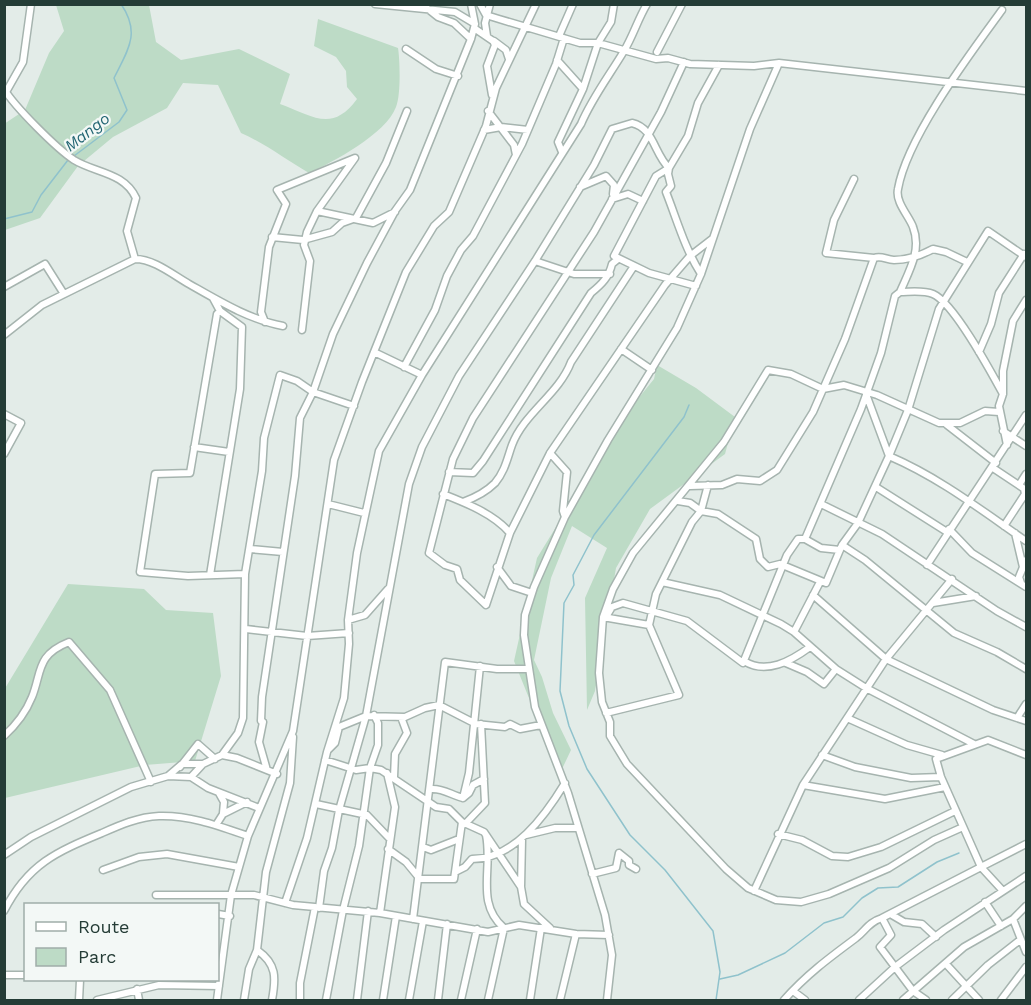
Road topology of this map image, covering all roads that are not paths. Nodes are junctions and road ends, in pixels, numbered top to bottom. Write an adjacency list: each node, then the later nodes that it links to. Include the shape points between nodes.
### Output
1 (32, 4): 33 (street, via 23,62)
2 (471, 4): 14 (street)
3 (480, 4): 13 (street)
4 (490, 4): 13 (street)
5 (536, 4): 15 (street)
6 (573, 4): 16 (street)
7 (615, 4): 19 (street, via 611,22)
8 (647, 4): 21 (street)
9 (682, 4): 22 (street)
10 (377, 5): 11 (street)
11 (427, 7): 14 (street, via 455,12); 18 (street)
12 (1002, 10): 31 (street)
13 (486, 15): 15 (street); 17 (street, via 484,28)
14 (474, 26): 17 (street); 18 (street)
15 (526, 27): 16 (street); 25 (street)
16 (562, 37): 19 (street); 26 (street)
17 (490, 38): 25 (street, via 506,50); 35 (street, via 495,45 487,66)
18 (471, 39): 30 (street)
19 (598, 43): 21 (street); 32 (street)
20 (406, 49): 30 (street, via 443,73)
21 (624, 50): 23 (street); 42 (street)
22 (657, 52): 23 (street); 24 (street)
23 (644, 54): 24 (street)
24 (668, 58): 27 (street)
25 (509, 59): 35 (street)
26 (557, 60): 32 (street); 40 (street)
27 (684, 62): 29 (street); 41 (street)
28 (779, 63): 29 (street); 31 (street); 54 (street, via 750,129)
29 (719, 65): 44 (street, via 698,103 688,136)
30 (458, 76): 50 (street, via 410,190)
31 (950, 83): 34 (street); 58 (street, via 916,144 898,189 898,198 915,229)
32 (583, 89): 42 (street, via 558,142)
33 (5, 90): 59 (street, via 68,155 119,179 135,195 128,231)
34 (1026, 91)
35 (492, 98): 37 (street)
36 (407, 111): 51 (street, via 386,163)
37 (488, 111): 38 (street); 39 (street)
38 (501, 127): 39 (street); 40 (street); 43 (street)
39 (484, 130): 83 (street, via 449,212 435,226 406,272)
40 (528, 130): 43 (street)
41 (649, 133): 44 (street); 46 (street, via 632,123 612,129); 47 (street)
42 (562, 152): 87 (street)
43 (516, 155): 85 (street, via 447,276 435,310)
44 (669, 168): 48 (street, via 656,176); 55 (street, via 671,186 666,192)
45 (855, 179): 57 (street, via 834,220 826,253)
46 (580, 187): 47 (street, via 606,176 614,185); 61 (street)
47 (613, 198): 48 (street, via 628,194); 66 (street)
48 (643, 201): 60 (street, via 614,254)
49 (317, 211): 51 (street); 52 (street, via 355,158 277,190 286,204); 53 (street)
50 (395, 211): 51 (street, via 372,223); 89 (street, via 333,334)
51 (356, 218): 53 (street, via 332,232)
52 (272, 237): 53 (street); 78 (street, via 261,312)
53 (306, 238): 80 (street, via 304,245 310,261)
54 (712, 239): 55 (street); 68 (street)
55 (690, 255): 68 (street); 69 (street)
56 (1025, 256): 62 (street, via 987,231); 65 (street)
57 (874, 258): 58 (street); 88 (street)
58 (916, 258): 62 (street, via 933,249); 72 (street)
59 (135, 259): 73 (street); 74 (street, via 153,263)
60 (618, 259): 63 (street); 67 (street)
61 (535, 261): 66 (street); 143 (street, via 459,376 422,447 409,484)
62 (967, 262): 76 (street)
63 (634, 266): 69 (street); 117 (street, via 566,374 517,437 502,473 493,485)
64 (1026, 267): 65 (street)
65 (1015, 270): 84 (street, via 999,293)
66 (569, 273): 67 (street); 108 (street, via 473,418)
67 (610, 274): 108 (street, via 591,292 476,471)
68 (700, 274): 70 (street)
69 (669, 280): 70 (street); 82 (street)
70 (696, 286): 86 (street)
71 (4, 287): 73 (street, via 45,264)
72 (900, 292): 76 (street, via 926,292); 90 (street, via 895,296)
73 (64, 294): 81 (street, via 42,305)
74 (212, 297): 77 (street); 78 (street)
75 (1026, 300): 91 (street, via 1013,321 1003,371)
76 (944, 301): 84 (street); 93 (street, via 922,358)
77 (220, 311): 102 (street); 103 (street, via 243,329 240,389)
78 (264, 322): 79 (street)
79 (283, 326)
80 (302, 330)
81 (4, 335)
82 (621, 349): 86 (street); 104 (street)
83 (374, 352): 85 (street); 92 (street)
84 (979, 352): 91 (street)
85 (404, 367): 87 (street)
86 (652, 370): 122 (street)
87 (422, 375): 121 (street, via 379,452)
88 (823, 389): 90 (street, via 844,385); 110 (street, via 777,471 760,481 737,479); 111 (street, via 791,374 764,372 741,416)
89 (313, 392): 92 (street); 131 (street, via 280,375 264,438); 132 (street, via 300,418)
90 (866, 394): 93 (street); 106 (street); 119 (street)
91 (1003, 394): 94 (street)
92 (354, 406): 118 (street, via 334,460)
93 (908, 410): 97 (street); 106 (street)
94 (999, 412): 97 (street, via 985,411 960,423); 98 (street)
95 (4, 414): 105 (street, via 21,423)
96 (1026, 415): 99 (street)
97 (945, 424): 107 (street)
98 (1004, 431): 99 (street); 100 (street)
99 (1013, 436): 100 (street); 101 (street)
100 (1007, 445): 107 (street)
101 (1026, 446)
102 (194, 447): 103 (street); 138 (street, via 190,474 154,475 140,572)
103 (229, 452): 138 (street)
104 (550, 453): 122 (street, via 567,472); 126 (street)
105 (4, 454)
106 (889, 456): 112 (street); 115 (street)
107 (994, 466): 113 (street); 115 (street)
108 (449, 472): 114 (street)
109 (1026, 474): 113 (street)
110 (708, 485): 111 (street); 120 (street)
111 (690, 486): 116 (street)
112 (876, 488): 123 (street); 125 (street)
113 (1023, 488): 124 (street, via 1025,494)
114 (443, 494): 117 (street); 136 (street, via 430,554 457,569 460,580 486,605)
115 (971, 500): 124 (street); 125 (street)
116 (678, 501): 120 (street); 151 (street, via 624,567)
117 (463, 502): 126 (street)
118 (328, 504): 121 (street); 159 (street)
119 (821, 504): 123 (street); 128 (street)
120 (701, 511): 134 (street, via 718,514 756,539 765,566); 140 (street)
121 (364, 513): 152 (street)
122 (565, 517): 144 (street)
123 (858, 523): 130 (street); 135 (street, via 882,534)
124 (1004, 526): 127 (street)
125 (948, 530): 135 (street); 142 (street, via 972,553)
126 (510, 533): 136 (street)
127 (1015, 533): 129 (street); 133 (street)
128 (805, 539): 130 (street, via 821,548); 134 (street, via 798,539)
129 (1026, 541)
130 (841, 547): 141 (street, via 828,580); 149 (street, via 865,560)
131 (250, 549): 132 (street); 137 (street)
132 (283, 552): 158 (street)
133 (1025, 564): 142 (street, via 1019,577)
134 (783, 565): 141 (street); 150 (street)
135 (927, 565): 139 (street)
136 (497, 567): 144 (street, via 511,586)
137 (245, 574): 138 (street); 155 (street)
138 (210, 575)
139 (952, 579): 146 (street); 147 (street)
140 (663, 582): 148 (street); 150 (street, via 720,595)
141 (820, 582): 145 (street)
142 (1024, 585)
143 (388, 589): 152 (street, via 365,615); 173 (street)
144 (532, 593): 165 (street, via 524,635)
145 (813, 595): 156 (street); 161 (street)
146 (976, 596): 147 (street); 154 (street)
147 (932, 603): 149 (street)
148 (652, 609): 151 (street, via 623,603 609,610); 153 (street); 162 (street, via 687,621)
149 (926, 610): 161 (street); 167 (street, via 954,633)
150 (763, 616): 156 (street); 162 (street)
151 (605, 617): 153 (street); 171 (street, via 599,673)
152 (348, 620): 157 (street)
153 (649, 625): 171 (street, via 679,695)
154 (1026, 627)
155 (246, 629): 158 (street); 188 (street, via 243,718 238,733)
156 (794, 632): 160 (street)
157 (349, 633): 159 (street); 184 (street, via 344,698)
158 (273, 634): 159 (street); 194 (street, via 260,734)
159 (307, 636): 181 (street)
160 (810, 647): 163 (street); 166 (street)
161 (886, 659): 168 (street); 176 (street)
162 (744, 661): 163 (street, via 756,667)
163 (786, 663): 166 (street, via 824,684)
164 (480, 666): 165 (street); 170 (street, via 445,662); 178 (street)
165 (529, 669): 180 (street)
166 (836, 669): 168 (street)
167 (1026, 669)
168 (866, 688): 175 (street); 183 (street)
169 (1026, 704): 176 (street)
170 (439, 705): 174 (street); 178 (street); 206 (street)
171 (606, 713): 242 (street, via 610,736 627,764 726,869)
172 (374, 715): 173 (street); 174 (street); 192 (street, via 378,746)
173 (366, 716): 184 (street, via 339,727 335,743); 193 (street)
174 (401, 717): 199 (street, via 407,733 395,754)
175 (847, 717): 185 (street); 186 (street, via 907,746)
176 (1017, 718): 177 (street)
177 (1026, 721)
178 (473, 723): 179 (street); 208 (street)
179 (481, 724): 180 (street, via 510,724 520,729); 201 (street)
180 (541, 725): 203 (street)
181 (293, 731): 196 (street); 246 (street, via 293,768 266,872)
182 (4, 736): 202 (street, via 16,725 29,702 42,662 69,642 110,690)
183 (974, 744): 186 (street); 187 (street, via 991,740)
184 (327, 752): 189 (street)
185 (822, 755): 200 (street, via 855,767 911,778); 204 (street)
186 (942, 755): 200 (street, via 936,759)
187 (1026, 755)
188 (219, 757): 190 (street); 191 (street, via 198,744); 194 (street, via 237,758)
189 (325, 760): 193 (street); 211 (street)
190 (203, 764): 191 (street); 198 (street)
191 (179, 767): 197 (street)
192 (370, 768): 193 (street); 195 (street); 216 (street)
193 (351, 769): 213 (street)
194 (267, 770): 196 (street)
195 (386, 773): 199 (street); 225 (street, via 394,807)
196 (277, 774): 212 (street)
197 (168, 776): 198 (street); 202 (street)
198 (190, 777): 207 (street)
199 (394, 777): 209 (street)
200 (941, 777): 205 (street)
201 (484, 779): 208 (street); 217 (street, via 485,805)
202 (151, 782): 231 (street, via 96,803)
203 (565, 783): 220 (street); 224 (street)
204 (803, 785): 205 (street, via 881,799); 221 (street)
205 (945, 787): 214 (street)
206 (431, 789): 208 (street); 209 (street)
207 (219, 793): 210 (street); 215 (street, via 224,802)
208 (463, 798)
209 (429, 801): 217 (street, via 440,809 451,810); 228 (street)
210 (247, 802): 212 (street); 215 (street)
211 (316, 804): 213 (street); 248 (street)
212 (259, 808): 223 (street)
213 (339, 810): 216 (street); 250 (street)
214 (955, 811): 219 (street); 221 (street, via 881,848 848,857 832,856 802,840)
215 (223, 814): 218 (street)
216 (364, 814): 225 (street); 251 (street)
217 (464, 823): 222 (street); 226 (street)
218 (216, 825): 223 (street); 252 (street, via 160,816 136,819 84,840 48,857 27,875)
219 (963, 827): 234 (street); 242 (street, via 889,868 814,899 783,902)
220 (578, 828): 224 (street, via 555,828); 238 (street)
221 (778, 834): 242 (street)
222 (486, 835): 230 (street); 232 (street)
223 (248, 836): 233 (street)
224 (524, 837): 230 (street); 241 (street)
225 (389, 838): 229 (street)
226 (459, 839): 228 (street, via 431,850); 237 (street)
227 (1026, 844): 234 (street)
228 (423, 847): 240 (street)
229 (388, 849): 240 (street); 254 (street)
230 (497, 852): 232 (street); 241 (street)
231 (4, 855)
232 (487, 855): 237 (street, via 472,859); 265 (street, via 486,897 492,915)
233 (239, 867): 236 (street, via 167,854 139,857); 245 (street)
234 (981, 867): 243 (street); 256 (street)
235 (636, 869): 238 (street, via 619,852 616,868)
236 (103, 870)
237 (455, 872): 240 (street, via 454,879)
238 (592, 874): 270 (street)
239 (1026, 876): 243 (street)
240 (420, 879): 260 (street)
241 (521, 887): 268 (street, via 525,906)
242 (754, 891)
243 (1003, 891): 247 (street)
244 (156, 895): 245 (street)
245 (231, 895): 246 (street); 257 (street)
246 (265, 897): 248 (street); 274 (street)
247 (985, 902): 264 (street); 271 (street)
248 (285, 903): 250 (street)
249 (1026, 906): 261 (street)
250 (317, 908): 251 (street); 293 (street, via 300,983)
251 (343, 910): 253 (street); 294 (street)
252 (4, 911)
253 (368, 911): 254 (street); 295 (street)
254 (380, 913): 258 (street)
255 (219, 914): 257 (street)
256 (892, 915): 259 (street); 271 (street, via 904,922 922,924)
257 (230, 916): 273 (street)
258 (396, 916): 260 (street); 296 (street)
259 (882, 918): 277 (street, via 891,935 880,946); 285 (street, via 814,969)
260 (413, 919): 262 (street)
261 (1013, 919): 264 (street); 272 (street)
262 (423, 921): 263 (street); 297 (street)
263 (447, 924): 267 (street); 298 (street)
264 (1001, 926): 276 (street, via 964,947)
265 (504, 928): 266 (street); 267 (street, via 488,932); 300 (street)
266 (541, 928): 268 (street); 301 (street)
267 (477, 929): 299 (street)
268 (554, 930): 269 (street)
269 (576, 934): 270 (street); 302 (street)
270 (609, 935): 303 (street, via 612,955)
271 (936, 938): 277 (street)
272 (1020, 940): 275 (street); 283 (street)
273 (220, 949): 282 (street)
274 (257, 950): 291 (street, via 250,964); 292 (street, via 269,958 275,970)
275 (1026, 952)
276 (946, 964): 283 (street); 286 (street)
277 (895, 967): 286 (street); 306 (street)
278 (1026, 967): 311 (street)
279 (4, 975): 280 (street)
280 (24, 975)
281 (80, 981): 287 (street)
282 (219, 986): 284 (street, via 175,983); 290 (street)
283 (966, 986): 309 (street); 310 (street)
284 (137, 989): 288 (street); 289 (street)
285 (793, 991): 304 (street); 305 (street)
286 (913, 991): 307 (street); 308 (street)
287 (79, 1000)
288 (97, 1000)
289 (139, 1000)
290 (217, 1000)
291 (244, 1000)
292 (272, 1000)
293 (300, 1000)
294 (326, 1000)
295 (357, 1000)
296 (383, 1000)
297 (409, 1000)
298 (438, 1000)
299 (461, 1000)
300 (489, 1000)
301 (530, 1000)
302 (560, 1000)
303 (607, 1000)
304 (784, 1000)
305 (805, 1000)
306 (859, 1000)
307 (903, 1000)
308 (926, 1000)
309 (952, 1000)
310 (979, 1000)
311 (1001, 1000)

